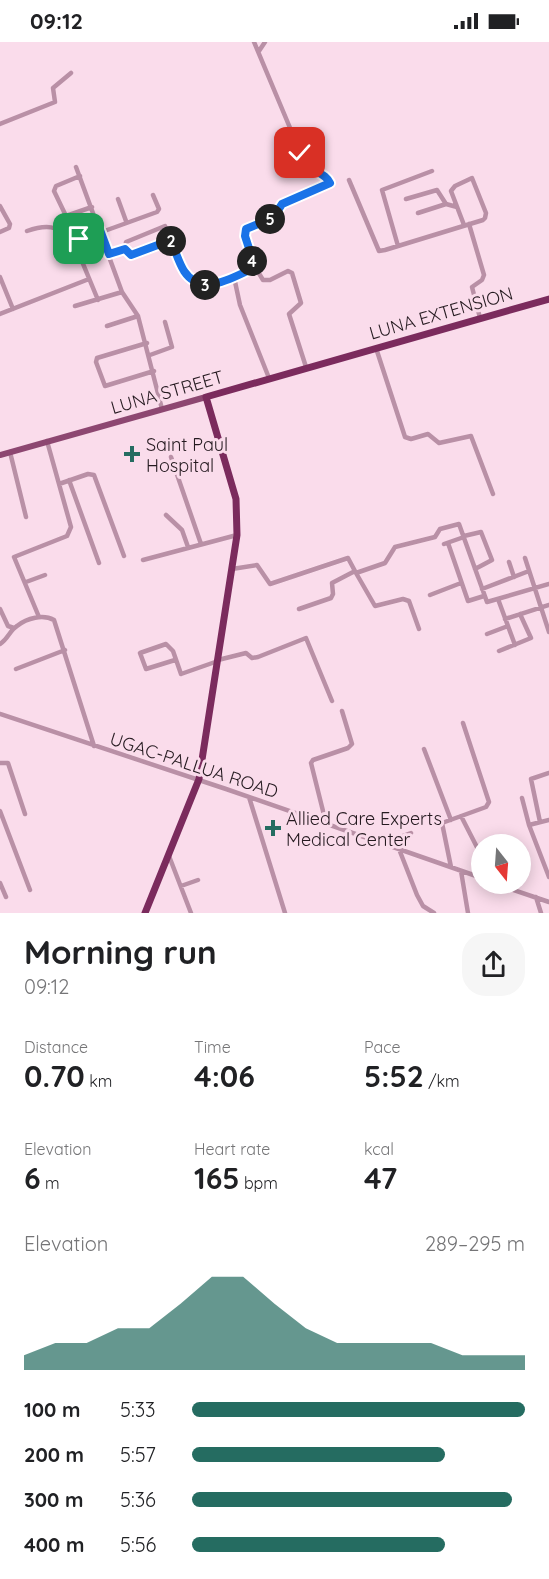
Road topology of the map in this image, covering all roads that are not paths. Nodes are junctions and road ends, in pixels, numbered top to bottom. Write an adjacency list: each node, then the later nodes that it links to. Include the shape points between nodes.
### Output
1 (254, 42): 3 (street)
2 (265, 42): 3 (street)
3 (259, 51): 28 (street, via 306,166 326,176 330,183 282,204 273,218 246,229)
4 (71, 73): 5 (street, via 53,88 55,102)
5 (0, 124)
6 (76, 167): 8 (street)
7 (432, 171): 25 (street, via 382,190)
8 (80, 176): 15 (street); 15 (street, via 56,186 54,191 68,216)
9 (349, 180): 25 (street, via 377,249)
10 (153, 195): 18 (street, via 158,211)
11 (118, 199): 18 (street)
12 (406, 199): 13 (street, via 437,190)
13 (446, 204): 16 (street); 17 (street)
14 (0, 206): 22 (street, via 10,226)
15 (92, 207): 20 (street)
16 (457, 207): 19 (street); 19 (street, via 451,193 453,187 472,178 486,216)
17 (418, 213)
18 (126, 221): 20 (street)
19 (467, 225): 25 (street); 39 (street, via 484,275 472,287)
20 (100, 230): 24 (street); 27 (street)
21 (27, 231): 24 (street, via 59,229)
22 (0, 232)
23 (171, 240): 26 (street, via 131,255); 26 (street, via 165,226 126,242); 30 (street, via 183,269 195,282 204,285)
24 (75, 242): 31 (street)
25 (398, 246)
26 (125, 249): 27 (street)
27 (109, 254): 32 (street)
28 (255, 267): 30 (street); 46 (street, via 264,281 292,273 301,303 290,310 289,316)
29 (0, 277): 36 (street)
30 (234, 277): 48 (street, via 240,305)
31 (89, 279): 34 (street); 36 (street)
32 (122, 292): 34 (street); 38 (street)
33 (549, 299): 39 (highway, LUNA EXTENSION)
34 (98, 300): 35 (street)
35 (75, 306)
36 (13, 309): 37 (street)
37 (0, 314)
38 (138, 316): 41 (street); 42 (street)
39 (480, 318): 43 (highway, LUNA EXTENSION)
40 (165, 322): 44 (street, via 172,347)
41 (107, 326)
42 (147, 343): 44 (street); 47 (street, via 96,358 96,362 105,386)
43 (376, 348): 45 (highway, LUNA EXTENSION); 57 (street, via 405,437 428,434 439,443 471,436)
44 (150, 355): 47 (street)
45 (341, 357): 46 (highway, LUNA STREET)
46 (306, 367): 48 (highway, LUNA STREET)
47 (154, 371): 50 (street)
48 (268, 378): 49 (highway, LUNA STREET)
49 (206, 397): 50 (main road, LUNA STREET); 60 (highway, via 236,499)
50 (162, 409): 51 (main road, LUNA STREET)
51 (47, 441): 52 (main road, LUNA STREET); 56 (street)
52 (10, 452): 53 (main road, LUNA STREET); 59 (street)
53 (0, 455)
54 (171, 457): 62 (street)
55 (69, 480): 56 (street); 64 (street, via 94,475); 68 (street)
56 (58, 484): 75 (street, via 71,532 14,557)
57 (492, 494)
58 (166, 514): 63 (street, via 182,530)
59 (26, 517)
60 (237, 535): 62 (street); 69 (highway)
61 (464, 537): 70 (street); 70 (street, via 481,532 492,560); 72 (street, via 459,524 440,529 435,537 394,547 385,563); 76 (street, via 446,543)
62 (201, 544): 63 (street)
63 (188, 547): 66 (street)
64 (124, 556)
65 (525, 558): 71 (street)
66 (143, 560)
67 (509, 562): 74 (street)
68 (99, 563)
69 (232, 568): 72 (street, via 257,565 270,584 346,558); 100 (highway)
70 (475, 569): 78 (street)
71 (529, 571): 74 (street); 79 (street)
72 (356, 572): 86 (street, via 332,583 331,597); 92 (street, via 375,606 409,601)
73 (45, 575): 75 (street)
74 (514, 577): 78 (street)
75 (26, 582): 88 (street)
76 (461, 583): 80 (street); 81 (street, via 468,601)
77 (549, 584): 79 (street)
78 (482, 589): 81 (street)
79 (535, 589): 82 (street); 84 (street)
80 (430, 595)
81 (484, 596): 82 (street, via 489,602)
82 (498, 599): 89 (street)
83 (549, 605): 84 (street)
84 (542, 607): 87 (street); 93 (street)
85 (0, 609): 91 (street, via 8,626)
86 (299, 609)
87 (520, 614): 89 (street); 96 (street, via 531,638)
88 (39, 617): 91 (street); 97 (street, via 54,620)
89 (506, 619): 90 (street)
90 (508, 626): 94 (street); 96 (street)
91 (14, 628): 95 (street)
92 (419, 629)
93 (549, 632)
94 (487, 634)
95 (0, 644)
96 (515, 645): 98 (street)
97 (65, 650): 101 (street); 106 (street)
98 (499, 651)
99 (175, 660): 99 (street, via 166,644 140,653 147,669); 100 (street, via 181,674)
100 (218, 660): 102 (street, via 246,653 258,657 306,638); 110 (highway)
101 (16, 669)
102 (332, 701)
103 (342, 711): 119 (street, via 352,744 311,763)
104 (0, 714): 106 (street, UGAC-PALLUA ROAD)
105 (463, 723): 115 (street, via 489,802 486,807)
106 (94, 746): 110 (street, UGAC-PALLUA ROAD)
107 (423, 749): 116 (street)
108 (0, 763): 114 (street, via 8,763)
109 (549, 773): 118 (street, via 531,779)
110 (199, 779): 111 (street, UGAC-PALLUA ROAD); 125 (highway)
111 (249, 797): 119 (street, UGAC-PALLUA ROAD); 141 (street)
112 (522, 798): 120 (street)
113 (0, 811): 133 (street)
114 (25, 814)
115 (461, 816): 116 (street); 122 (street)
116 (451, 820): 126 (street, via 442,825)
117 (549, 820): 118 (street)
118 (540, 822): 120 (street)
119 (326, 823): 123 (street, UGAC-PALLUA ROAD)
120 (529, 825): 129 (street)
121 (411, 833): 123 (street)
122 (471, 836)
123 (383, 843): 124 (street, UGAC-PALLUA ROAD)
124 (399, 849): 126 (street, UGAC-PALLUA ROAD); 138 (street)
125 (169, 856): 132 (street); 139 (highway)
126 (451, 867): 127 (street, UGAC-PALLUA ROAD)
127 (461, 871): 128 (street, UGAC-PALLUA ROAD); 144 (street)
128 (471, 874)
129 (549, 877)
130 (198, 880): 132 (street)
131 (0, 883): 135 (street)
132 (181, 886): 140 (street)
133 (30, 890)
134 (527, 894): 136 (street)
135 (6, 897)
136 (536, 897): 137 (street); 145 (street)
137 (549, 902)
138 (423, 906): 142 (street); 143 (street)
139 (145, 913)
140 (191, 913)
141 (285, 913)
142 (425, 913)
143 (434, 913)
144 (468, 913)
145 (541, 913)

